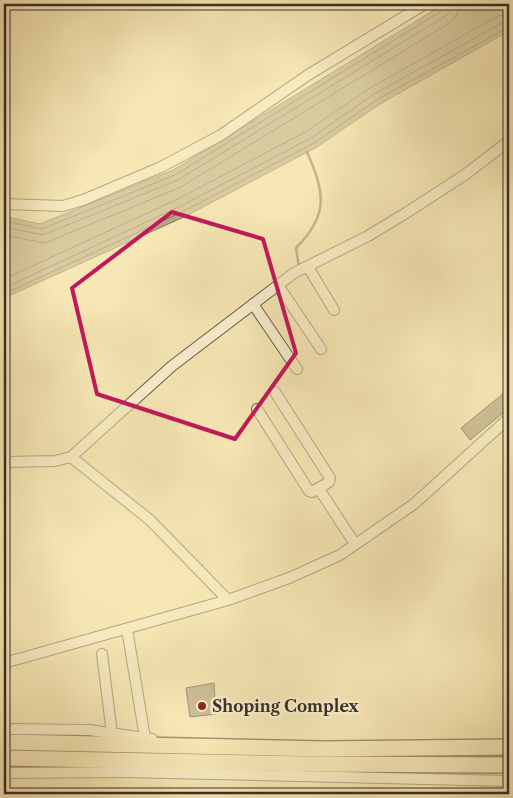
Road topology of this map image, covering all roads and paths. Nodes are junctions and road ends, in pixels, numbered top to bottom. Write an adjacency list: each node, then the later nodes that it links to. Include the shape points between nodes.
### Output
1 (425, 4): 3 (street, via 308,75 221,135 161,167 64,206)
2 (509, 141): 4 (street, via 406,213)
3 (4, 204)
4 (308, 268): 5 (street); 7 (street)
5 (278, 285): 6 (street); 8 (street)
6 (253, 304): 9 (street); 13 (street, via 172,366)
7 (334, 310)
8 (321, 349)
9 (297, 369)
10 (275, 392): 15 (street, via 330,478)
11 (257, 409): 15 (street, via 309,491)
12 (509, 418): 16 (street, via 414,504)
13 (71, 457): 14 (street, via 54,461); 17 (street, via 150,520)
14 (4, 462)
15 (318, 489): 16 (street)
16 (355, 544): 17 (street, via 340,555 289,578)
17 (228, 600): 18 (street)
18 (127, 629): 20 (street); 23 (street)
19 (102, 654): 22 (street)
20 (4, 663)
21 (4, 729): 22 (street, via 90,730)
22 (112, 734): 23 (street)
23 (145, 738): 25 (street)
24 (4, 742): 25 (highway)
25 (192, 745): 26 (highway, via 324,749)
26 (509, 747)
27 (4, 758): 28 (highway)
28 (509, 765)
29 (4, 773): 30 (street, via 124,772)
30 (509, 781)

